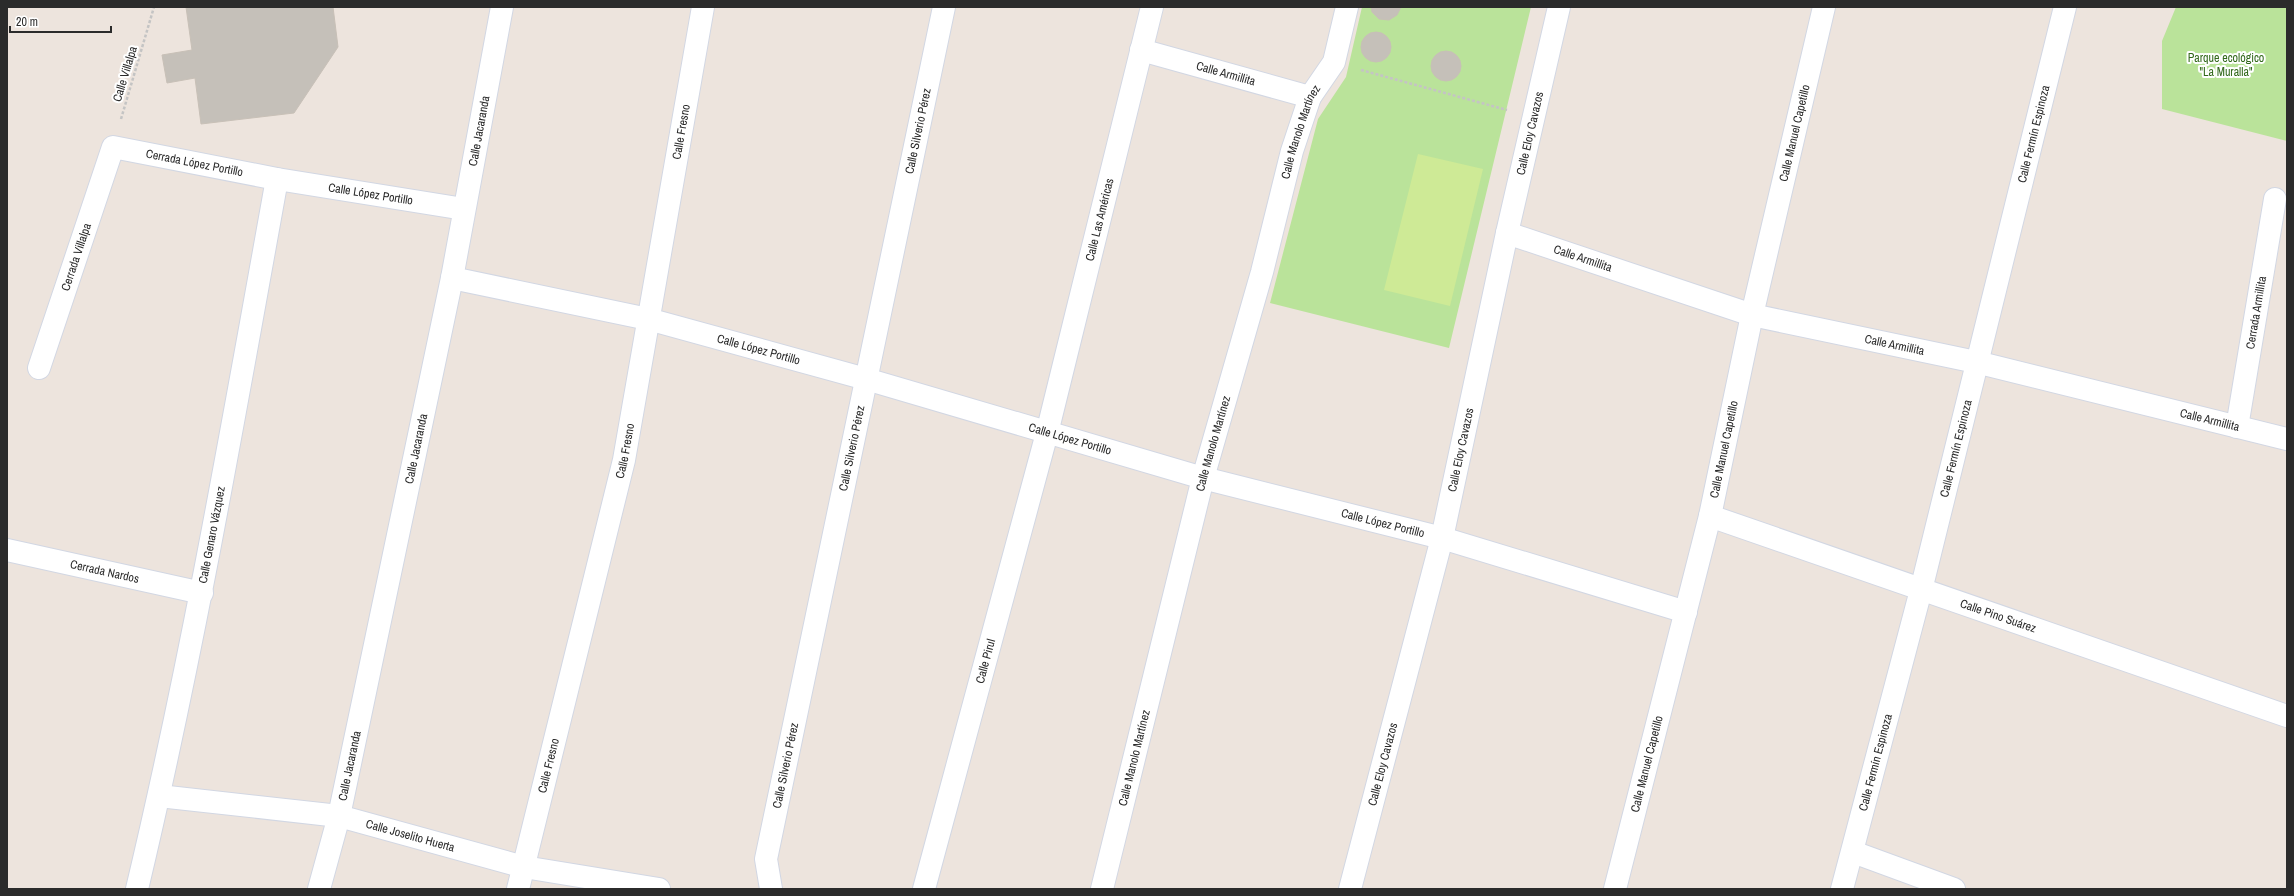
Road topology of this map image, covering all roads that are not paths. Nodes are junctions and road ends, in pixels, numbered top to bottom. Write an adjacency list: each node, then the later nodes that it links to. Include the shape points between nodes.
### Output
1 (502, 7): 14 (street, Calle Jacaranda)
2 (703, 7): 18 (street, Calle Fresno)
3 (944, 7): 21 (street, Calle Silverio Pérez)
4 (1152, 7): 9 (street, Calle Las Américas)
5 (1347, 7): 10 (street, Calle Manolo Martínez, via 1334,62)
6 (1560, 7): 15 (street, Calle Eloy Cavazos)
7 (1824, 7): 17 (street, Calle Manuel Capetillo)
8 (2065, 7): 19 (street, Calle Fermín Espinoza)
9 (1141, 50): 10 (street, Calle Armillita); 23 (street, Calle Las Américas)
10 (1310, 97): 25 (street, Calle Manolo Martínez, via 1292,151 1262,272)
11 (113, 147): 12 (street, Cerrada López Portillo); 20 (street, Cerrada Villalpa)
12 (277, 180): 14 (street, Calle López Portillo); 30 (street, Calle Genaro Vázquez)
13 (2275, 199): 22 (street, Cerrada Armillita)
14 (464, 209): 16 (street, Calle Jacaranda)
15 (1507, 233): 17 (street, Calle Armillita); 27 (street, Calle Eloy Cavazos)
16 (452, 278): 18 (street, Calle López Portillo); 34 (street, Calle Jacaranda)
17 (1752, 315): 19 (street, Calle Armillita); 26 (street, Calle Manuel Capetillo)
18 (648, 319): 21 (street, Calle López Portillo); 36 (street, Calle Fresno, via 624,460)
19 (1976, 362): 22 (street, Calle Armillita); 29 (street, Calle Fermín Espinoza)
20 (39, 368)
21 (866, 379): 23 (street, Calle López Portillo); 41 (street, Calle Silverio Pérez, via 766,859)
22 (2237, 426): 24 (street, Calle Armillita)
23 (1047, 433): 25 (street, Calle López Portillo); 42 (street, Calle Pirul)
24 (2287, 439)
25 (1203, 478): 27 (street, Calle López Portillo); 43 (street, Calle Manolo Martínez)
26 (1710, 516): 29 (street, Calle Pino Suárez); 31 (street, Calle Manuel Capetillo)
27 (1442, 538): 31 (street, Calle López Portillo); 44 (street, Calle Eloy Cavazos)
28 (7, 550): 30 (street, Cerrada Nardos)
29 (1921, 590): 32 (street, Calle Pino Suárez); 35 (street, Calle Fermín Espinoza)
30 (202, 593): 33 (street, Calle Genaro Vázquez)
31 (1686, 612): 45 (street, Calle Manuel Capetillo)
32 (2287, 716)
33 (159, 796): 34 (street, Calle Joselito Huerta); 37 (street, Calle Genaro Vázquez)
34 (339, 816): 36 (street, Calle Joselito Huerta); 38 (street, Calle Jacaranda)
35 (1853, 852): 46 (street, Calle Fermín Espinoza); 47 (street)
36 (524, 867): 39 (street, Calle Fresno); 40 (street, Calle Joselito Huerta)
37 (137, 889)
38 (320, 889)
39 (518, 889)
40 (659, 889)
41 (771, 889)
42 (924, 889)
43 (1102, 889)
44 (1350, 889)
45 (1615, 889)
46 (1842, 889)
47 (1954, 889)

